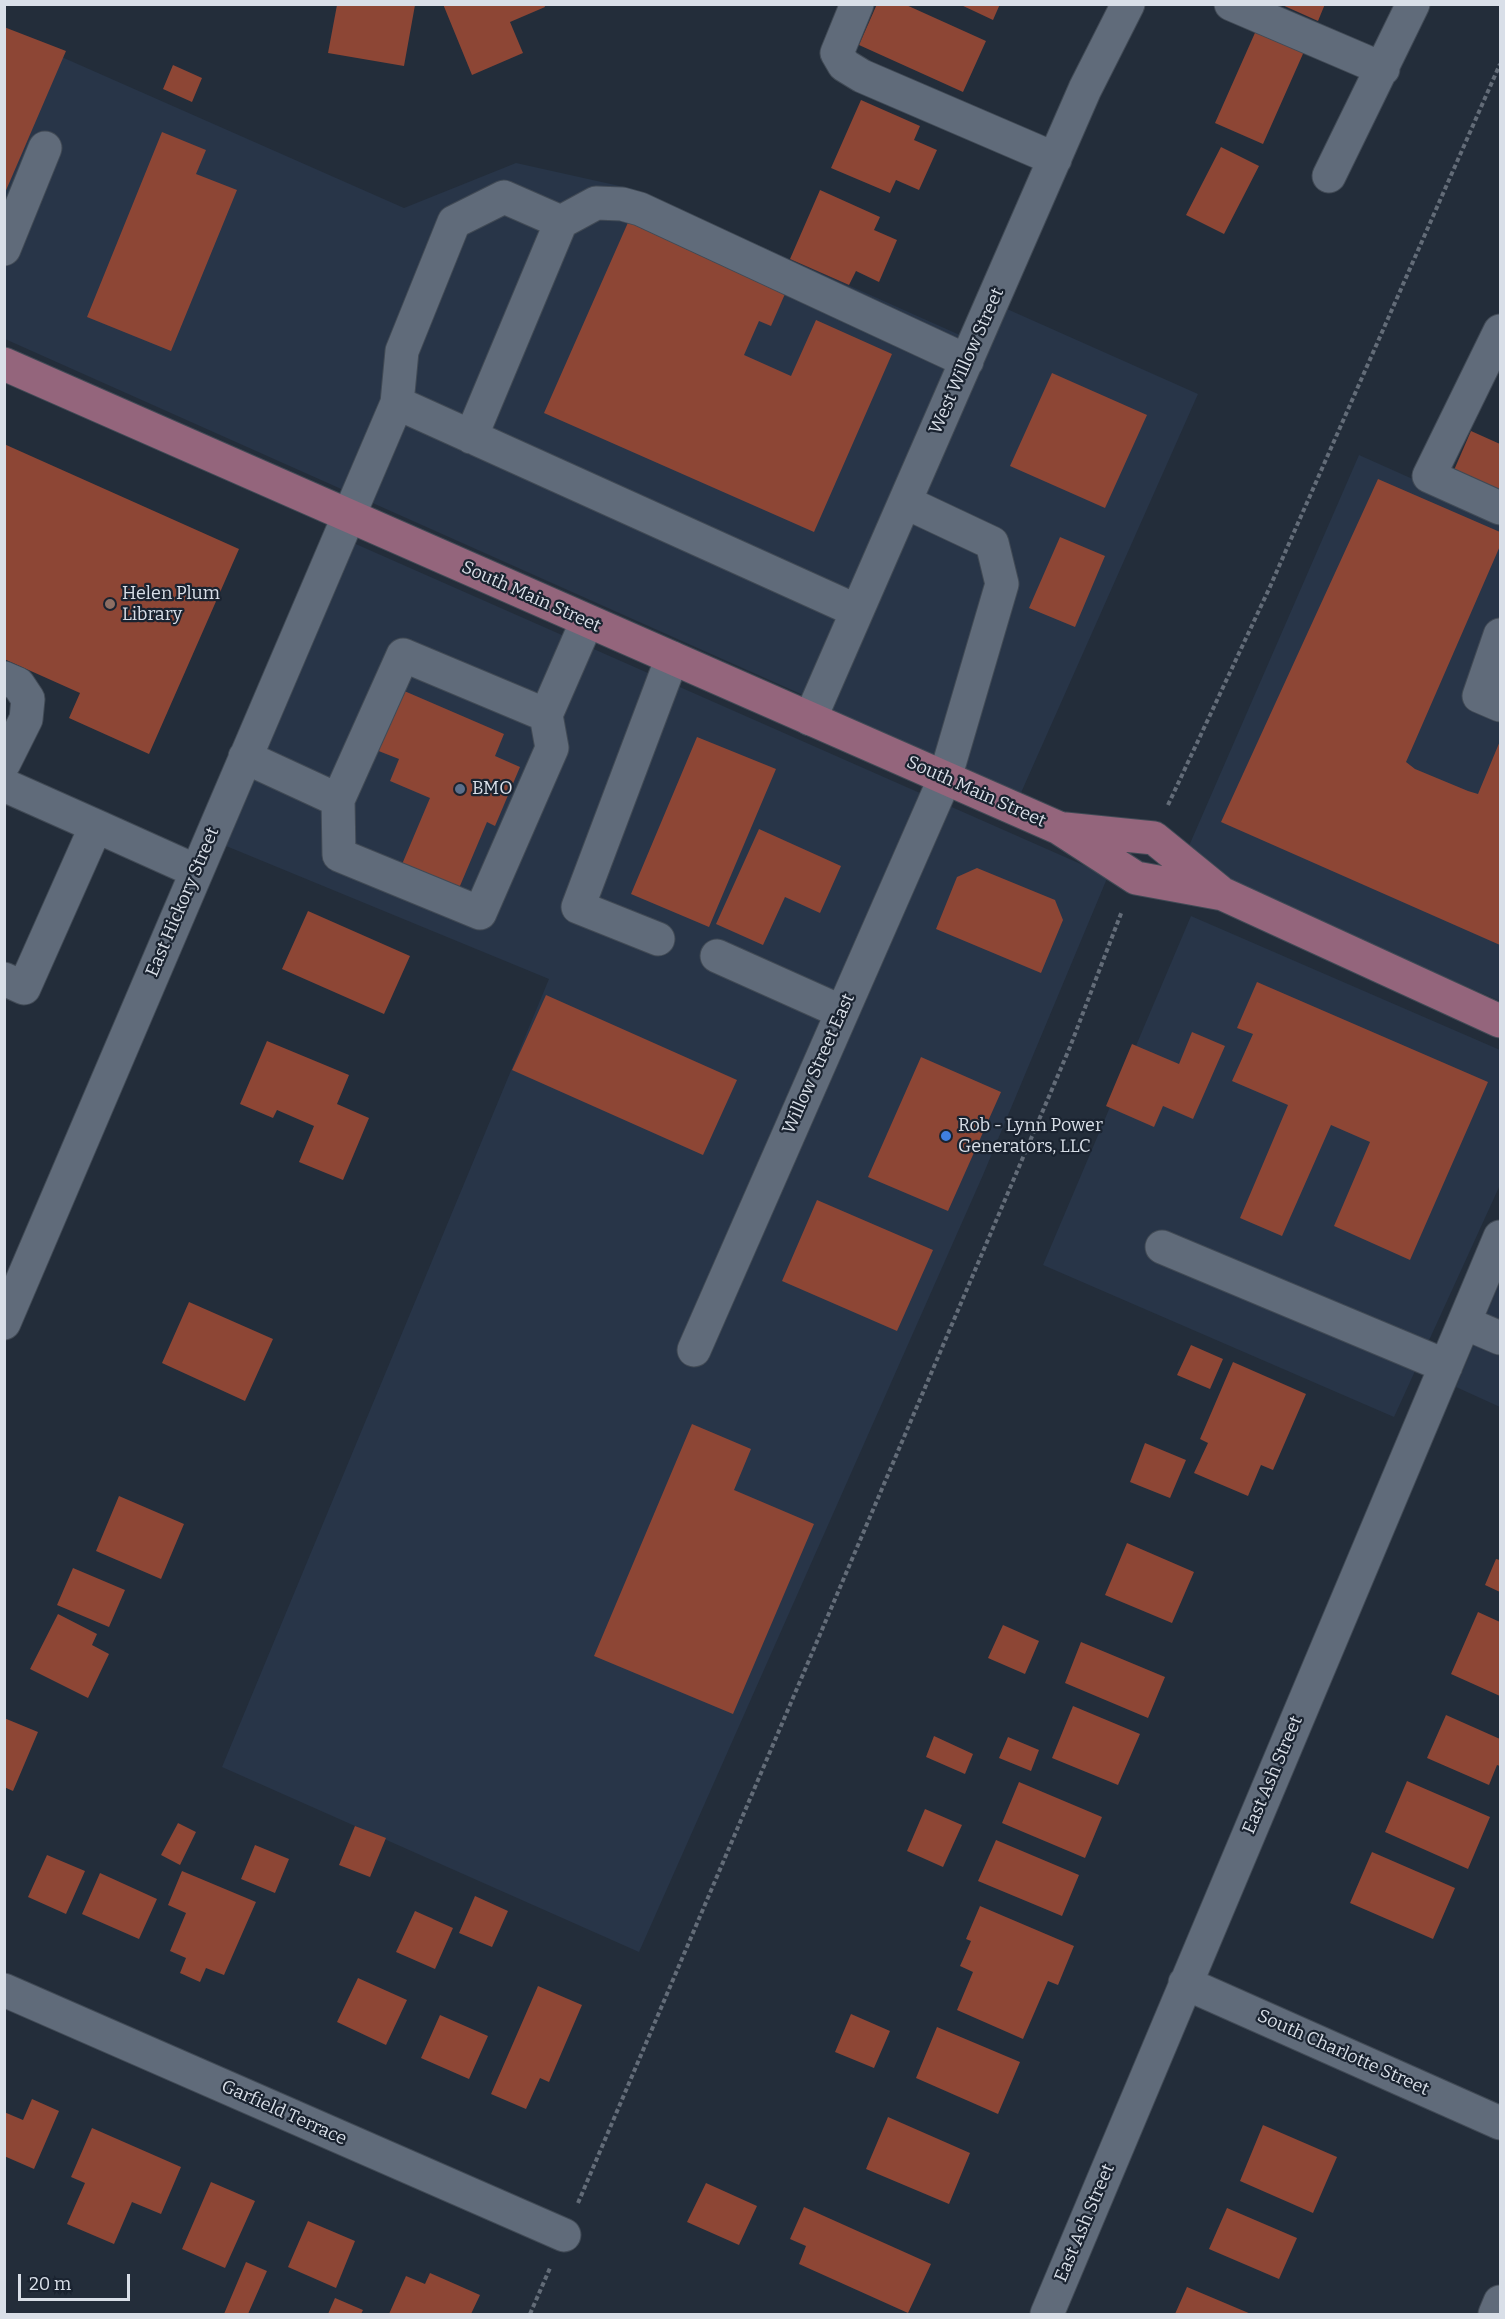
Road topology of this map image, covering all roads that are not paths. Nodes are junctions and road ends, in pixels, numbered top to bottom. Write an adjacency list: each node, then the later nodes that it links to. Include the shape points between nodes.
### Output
1 (857, 4): 7 (street, via 837,53 844,65)
2 (1128, 4): 7 (street, West Willow Street)
3 (1231, 4): 5 (street)
4 (1413, 4): 5 (street)
5 (1383, 69): 8 (street)
6 (45, 148): 10 (street)
7 (1055, 159): 12 (street, West Willow Street)
8 (1329, 176)
9 (561, 222): 12 (street, via 596,203 640,209); 14 (street, East Hickory Street, via 504,197 453,222 402,351); 15 (street)
10 (4, 249)
11 (1500, 331): 17 (street, via 1429,476)
12 (966, 361): 16 (street, West Willow Street)
13 (4, 364): 18 (main road, South Main Street)
14 (397, 403): 15 (street); 18 (street, East Hickory Street)
15 (471, 437): 19 (street)
16 (905, 502): 19 (street, West Willow Street); 29 (street, Willow Street East, via 992,543 1002,584)
17 (1500, 508)
18 (347, 516): 20 (main road, South Main Street); 27 (street, East Hickory Street)
19 (857, 611): 26 (street, West Willow Street)
20 (587, 621): 22 (main road, South Main Street); 25 (street)
21 (1500, 635): 24 (street, via 1479,696)
22 (672, 658): 26 (main road, South Main Street); 34 (street, via 578,907)
23 (4, 678): 28 (street, via 18,684 28,699 26,720)
24 (1500, 705)
25 (546, 715): 31 (street, via 403,655); 31 (street, via 552,748 480,913 339,855)
26 (810, 719): 29 (main road, South Main Street)
27 (245, 757): 31 (street); 33 (street, East Hickory Street)
28 (4, 763)
29 (945, 778): 37 (street, Willow Street East); 38 (main road, South Main Street, via 1059,828 1136,878 1223,894)
30 (4, 785): 32 (street)
31 (338, 800)
32 (96, 826): 33 (street); 36 (street, via 24,988)
33 (196, 871): 41 (street, East Hickory Street)
34 (658, 939)
35 (717, 956): 37 (street)
36 (4, 980)
37 (842, 1012): 45 (street, Willow Street East)
38 (1500, 1020)
39 (1500, 1237): 43 (street, East Ash Street)
40 (1162, 1246): 46 (street)
41 (12, 1284): 42 (street, East Hickory Street)
42 (4, 1323)
43 (1465, 1323): 44 (street); 46 (street, East Ash Street)
44 (1500, 1338)
45 (694, 1350)
46 (1446, 1366): 47 (street, East Ash Street)
47 (1185, 1983): 49 (street, South Charlotte Street); 52 (street, East Ash Street)
48 (4, 1990): 50 (street, Garfield Terrace)
49 (1500, 2123)
50 (564, 2235)
51 (1500, 2302): 53 (street)
52 (1047, 2314)
53 (1495, 2314)

